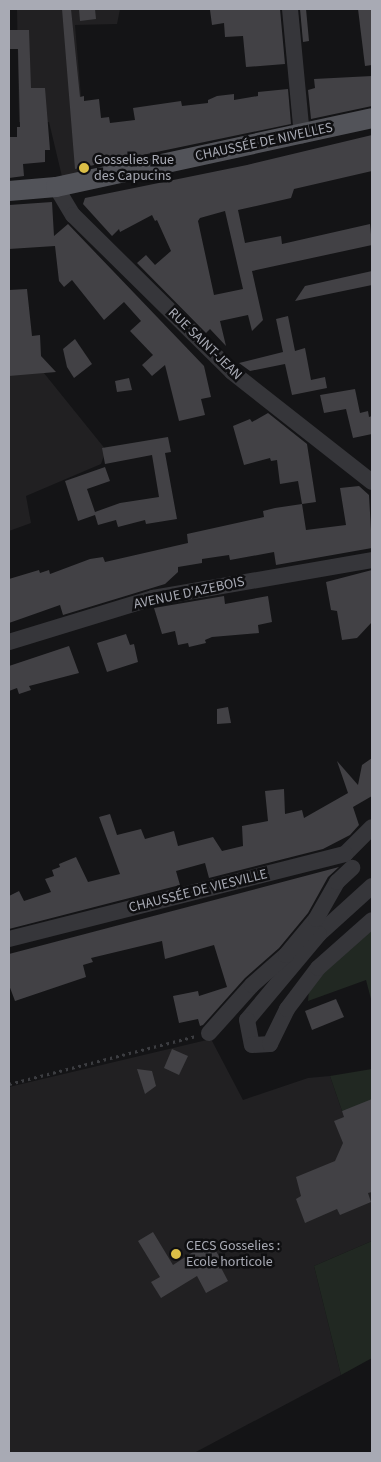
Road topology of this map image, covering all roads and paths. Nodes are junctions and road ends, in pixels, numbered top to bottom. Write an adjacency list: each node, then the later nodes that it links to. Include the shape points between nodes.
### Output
1 (290, 9): 3 (street)
2 (372, 118): 3 (main road, CHAUSSÉE DE NIVELLES)
3 (302, 135): 4 (main road, CHAUSSÉE DE NIVELLES)
4 (56, 187): 5 (main road, CHAUSSÉE DE NIVELLES); 6 (street, RUE SAINT-JEAN, via 73,215 232,372)
5 (9, 191)
6 (372, 482)
7 (372, 560): 8 (street, AVENUE D'AZEBOIS, via 153,598)
8 (9, 642)
9 (372, 827): 10 (street)
10 (349, 861): 11 (street); 13 (street, CHAUSSÉE DE VIESVILLE); 14 (street, via 316,919 286,956 252,985)
11 (372, 886): 12 (street, via 319,934 247,1020 252,1045 270,1044 287,1009 318,968)
12 (372, 920)
13 (9, 939)
14 (209, 1033): 15 (path)
15 (9, 1084)

